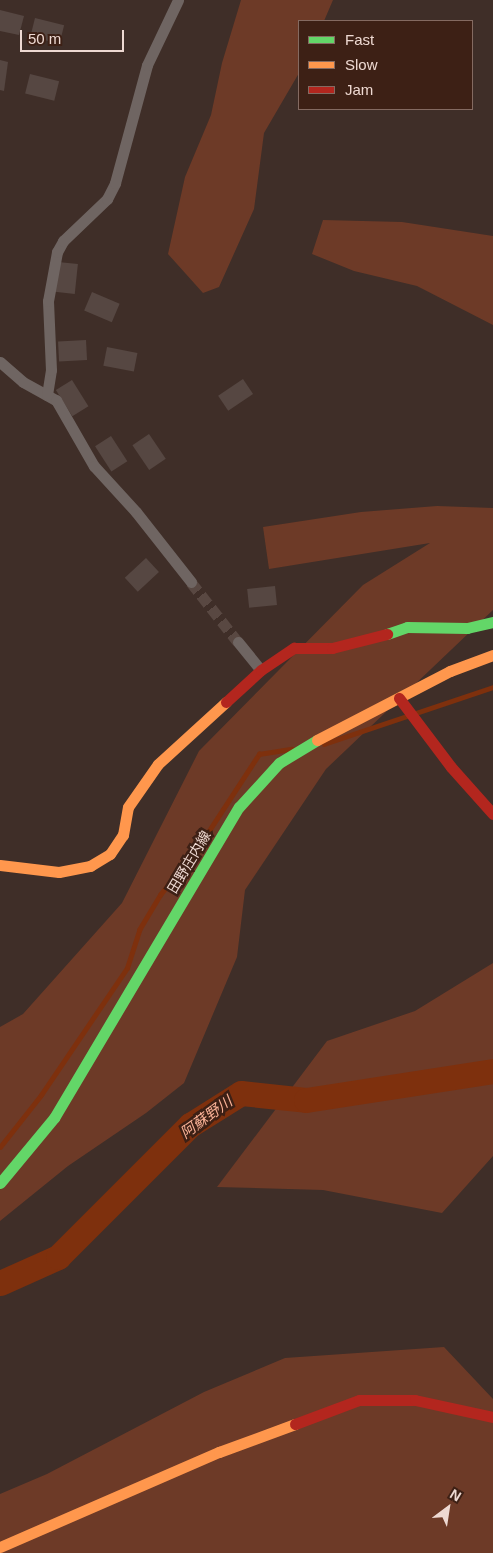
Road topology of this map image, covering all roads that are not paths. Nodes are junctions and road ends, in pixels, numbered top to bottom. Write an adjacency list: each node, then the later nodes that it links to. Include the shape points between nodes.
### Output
1 (178, 0): 3 (street, via 148,65 121,167 111,191 97,210 64,240 57,252 48,300 51,370)
2 (0, 362): 3 (street, via 23,382)
3 (47, 395): 4 (street, via 60,406 94,466 136,512)
4 (190, 582)
5 (493, 622): 8 (street, via 467,628 407,627 368,641 332,648 294,648)
6 (238, 642): 8 (street)
7 (493, 655): 9 (street, 田野庄内線, via 450,671)
8 (261, 670): 11 (street, via 158,764 128,807 122,835 110,854 90,866 59,872)
9 (399, 698): 10 (street); 12 (street, 田野庄内線, via 312,742 279,763 238,808 54,1118)
10 (493, 814)
11 (0, 865)
12 (0, 1183)
13 (493, 1417): 14 (street, via 415,1400 359,1400 219,1452 71,1519)
14 (0, 1546)

